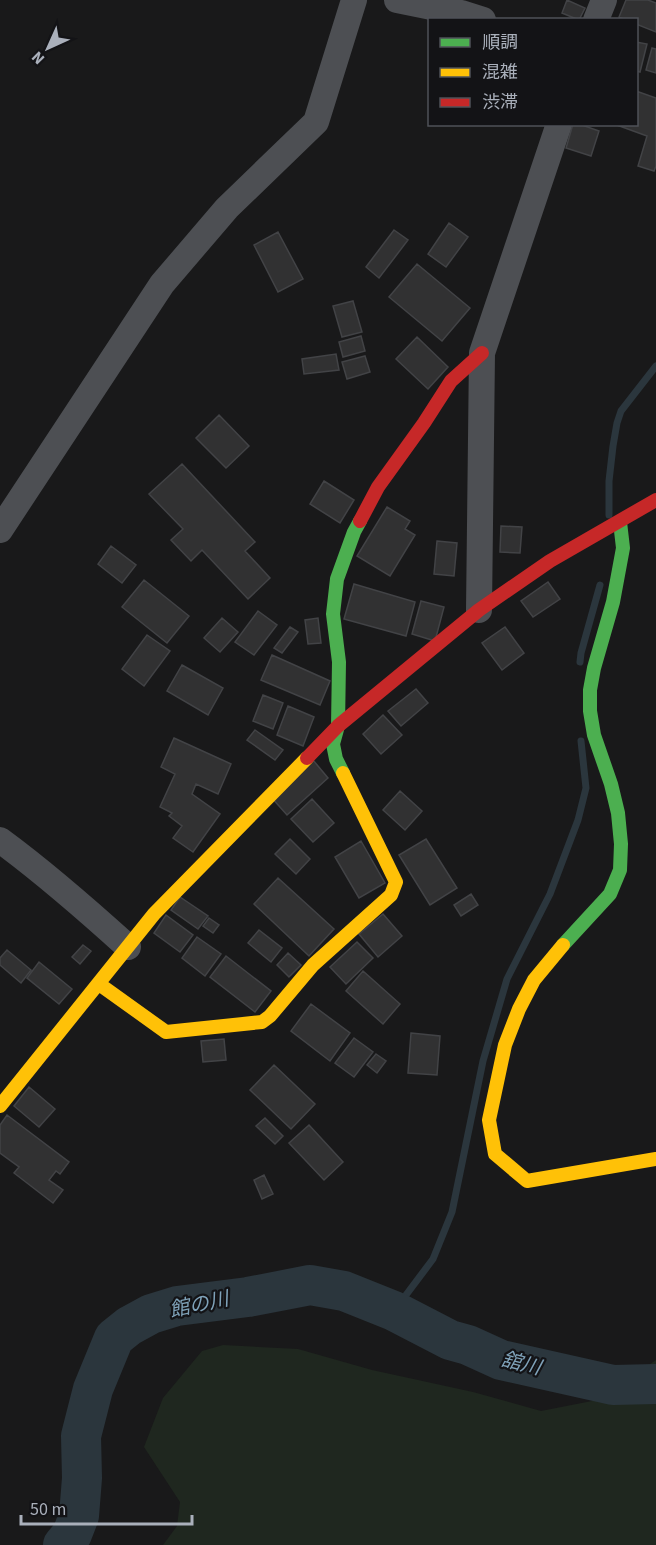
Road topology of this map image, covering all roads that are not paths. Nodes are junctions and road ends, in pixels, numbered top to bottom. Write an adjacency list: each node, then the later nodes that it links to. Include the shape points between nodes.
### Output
1 (354, 0): 10 (street, via 316,122 227,208 162,284)
2 (397, 0): 4 (street)
3 (604, 0): 5 (street)
4 (477, 18)
5 (597, 18)
6 (559, 126): 7 (street)
7 (482, 353): 11 (street); 12 (street, via 451,381 378,487 354,532 338,579 333,614 339,662)
8 (656, 500): 9 (street)
9 (620, 522): 11 (street, via 550,561); 17 (street, via 623,548 594,668 590,711 618,813 620,870 610,894 534,980 505,1045 489,1120 495,1154 527,1181)
10 (0, 530)
11 (479, 610): 12 (street)
12 (338, 726): 14 (street, via 154,914); 15 (street, via 333,744 336,759 396,882 391,895 313,965 262,1022 166,1032)
13 (0, 840): 14 (street)
14 (128, 947): 15 (street)
15 (99, 984): 16 (street)
16 (0, 1106)
17 (656, 1159)

